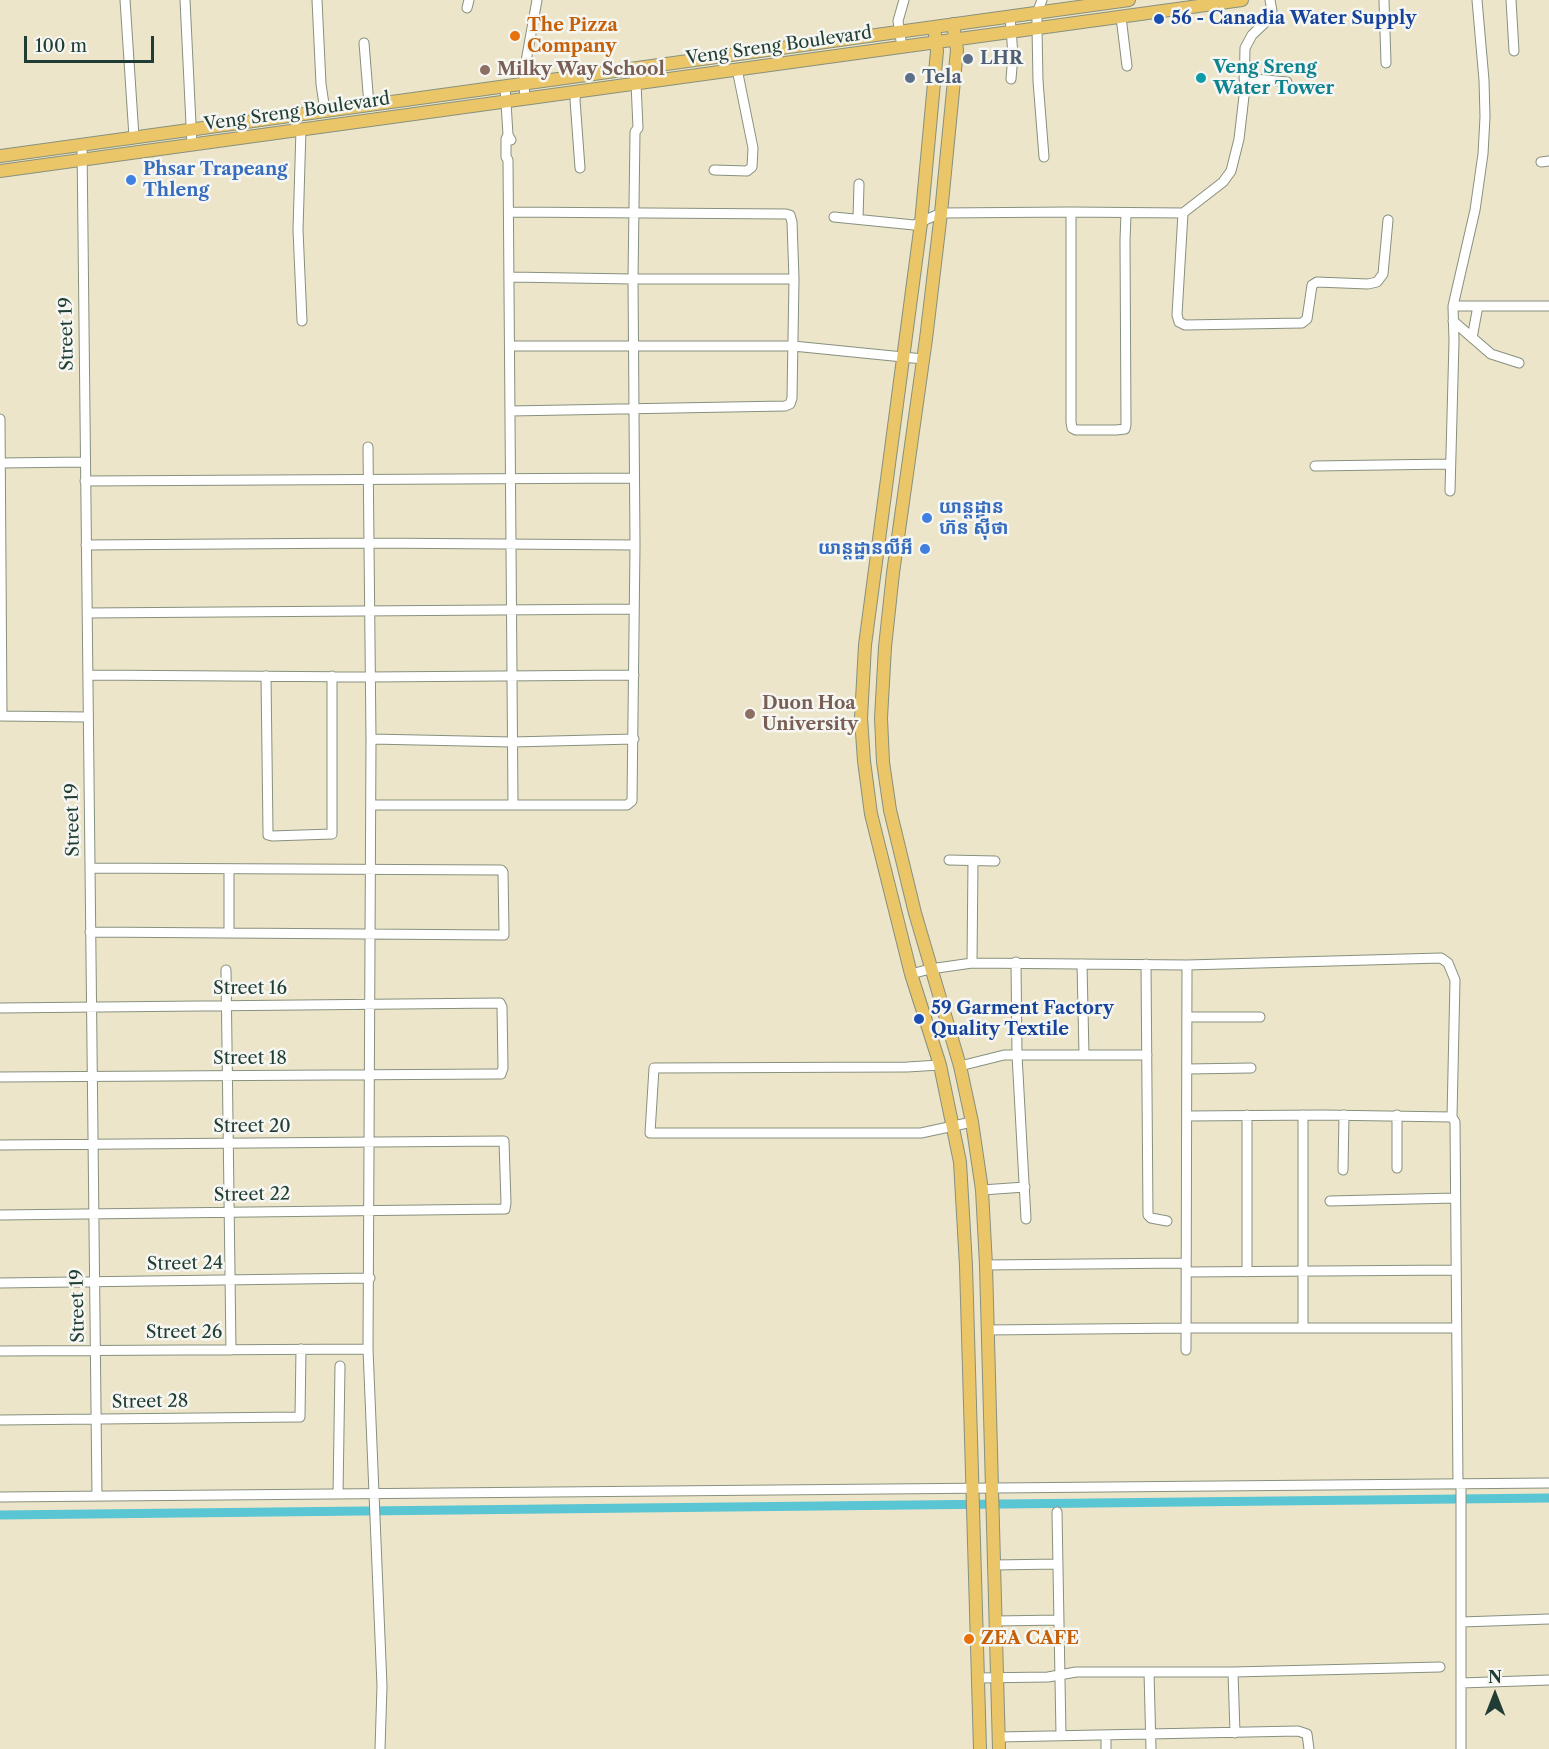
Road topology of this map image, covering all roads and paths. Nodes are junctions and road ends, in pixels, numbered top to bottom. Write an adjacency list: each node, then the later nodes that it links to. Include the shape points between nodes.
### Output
1 (125, 0): 43 (street)
2 (185, 0): 41 (street)
3 (316, 0): 40 (street)
4 (537, 0): 33 (street)
5 (904, 0): 19 (street)
6 (1042, 0): 13 (street)
7 (1129, 0): 13 (main road, Veng Sreng Boulevard)
8 (1242, 0): 15 (main road, Veng Sreng Boulevard)
9 (1269, 0): 30 (street, via 1270,18 1245,48)
10 (1384, 0): 26 (street)
11 (1477, 0): 66 (street, via 1484,80 1484,154)
12 (1511, 0): 25 (street)
13 (1037, 13): 14 (main road, Veng Sreng Boulevard); 18 (street)
14 (1010, 16): 16 (main road, Veng Sreng Boulevard); 20 (street)
15 (1121, 17): 18 (main road, Veng Sreng Boulevard); 27 (street)
16 (953, 24): 17 (main road, Veng Sreng Boulevard); 21 (main road)
17 (934, 27): 19 (main road, Veng Sreng Boulevard); 23 (main road)
18 (1037, 28): 20 (main road, Veng Sreng Boulevard); 47 (street)
19 (899, 31): 24 (street); 28 (main road, Veng Sreng Boulevard)
20 (1012, 32): 21 (main road, Veng Sreng Boulevard); 31 (street)
21 (955, 40): 23 (main road, Veng Sreng Boulevard); 56 (main road)
22 (364, 42): 39 (street)
23 (936, 42): 24 (main road, Veng Sreng Boulevard); 62 (main road)
24 (902, 47): 29 (main road, Veng Sreng Boulevard)
25 (1514, 51)
26 (1386, 63)
27 (1127, 66)
28 (630, 69): 33 (main road, Veng Sreng Boulevard); 34 (street)
29 (737, 69): 34 (main road, Veng Sreng Boulevard); 50 (street, via 753,148 752,167 747,171)
30 (1244, 78): 32 (street); 57 (street, via 1239,139 1231,171 1223,182)
31 (1011, 80)
32 (1287, 82)
33 (524, 84): 35 (main road, Veng Sreng Boulevard); 37 (street)
34 (633, 84): 36 (main road, Veng Sreng Boulevard); 55 (street)
35 (505, 86): 38 (street); 39 (main road, Veng Sreng Boulevard)
36 (576, 92): 37 (main road, Veng Sreng Boulevard); 49 (street)
37 (525, 99): 38 (main road, Veng Sreng Boulevard)
38 (507, 101): 42 (main road, Veng Sreng Boulevard); 53 (street)
39 (369, 105): 40 (main road, Veng Sreng Boulevard)
40 (325, 111): 41 (main road, Veng Sreng Boulevard)
41 (191, 129): 43 (main road, Veng Sreng Boulevard); 45 (street)
42 (301, 129): 45 (main road, Veng Sreng Boulevard); 69 (street, via 298,230)
43 (134, 137): 44 (main road, Veng Sreng Boulevard)
44 (82, 144): 46 (main road, Veng Sreng Boulevard); 48 (street, Street 19)
45 (192, 145): 48 (main road, Veng Sreng Boulevard)
46 (0, 156)
47 (1044, 157)
48 (83, 159): 51 (main road, Veng Sreng Boulevard); 82 (street, Street 19)
49 (580, 168)
50 (714, 170)
51 (0, 171)
52 (859, 184): 60 (street)
53 (509, 212): 55 (street); 63 (street)
54 (1071, 212): 56 (street); 58 (street); 58 (street, via 1071,422 1072,428 1085,430 1125,429 1126,425)
55 (635, 213): 64 (street); 65 (street, via 790,215)
56 (941, 213): 62 (street); 76 (main road)
57 (1183, 213): 58 (street); 61 (street, via 1176,315 1185,325 1302,323 1307,320 1312,285 1317,282 1377,282 1383,274)
58 (1126, 214)
59 (834, 217): 60 (street)
60 (858, 219): 62 (street)
61 (1388, 220)
62 (921, 223): 75 (main road)
63 (509, 277): 64 (street); 73 (street)
64 (633, 279): 65 (street); 72 (street)
65 (794, 279): 74 (street)
66 (1453, 306): 67 (street); 70 (street)
67 (1478, 306): 68 (street); 71 (street)
68 (1549, 306)
69 (302, 321)
70 (1453, 321): 71 (street); 84 (street)
71 (1472, 338): 77 (street, via 1491,354)
72 (634, 345): 73 (street); 74 (street); 78 (street)
73 (510, 346): 79 (street)
74 (793, 346): 75 (street); 78 (street, via 792,398 785,406)
75 (904, 357): 76 (street); 99 (main road)
76 (923, 359): 100 (main road)
77 (1519, 363)
78 (635, 409): 79 (street); 86 (street)
79 (510, 411): 88 (street)
80 (0, 419): 83 (street)
81 (368, 447): 87 (street)
82 (85, 462): 83 (street); 89 (street, Street 19)
83 (0, 463): 107 (street)
84 (1450, 464): 85 (street); 90 (street)
85 (1315, 466)
86 (634, 478): 88 (street); 94 (street)
87 (368, 479): 88 (street); 89 (street); 91 (street)
88 (511, 479): 93 (street)
89 (86, 481): 92 (street, Street 19)
90 (1450, 491)
91 (368, 543): 92 (street); 93 (street); 96 (street)
92 (86, 545): 98 (street, Street 19)
93 (511, 545): 94 (street); 97 (street)
94 (635, 545): 95 (street)
95 (634, 609): 97 (street); 104 (street)
96 (369, 610): 97 (street); 98 (street); 106 (street)
97 (512, 611): 103 (street)
98 (87, 613): 101 (street, Street 19)
99 (863, 671): 100 (main road); 112 (main road)
100 (883, 672): 113 (main road)
101 (88, 675): 102 (street); 108 (street, Street 19)
102 (266, 675): 105 (street); 105 (street, via 268,835 272,836 332,834)
103 (512, 675): 104 (street); 106 (street); 111 (street)
104 (634, 675): 110 (street)
105 (333, 676): 106 (street)
106 (369, 677): 109 (street)
107 (1, 716): 108 (street)
108 (88, 717): 119 (street, Street 19)
109 (371, 739): 111 (street); 114 (street)
110 (634, 739): 111 (street); 115 (street, via 632,801 627,805)
111 (512, 742): 115 (street)
112 (864, 761): 113 (main road); 132 (main road, via 871,814)
113 (884, 762): 130 (main road, via 890,810)
114 (371, 805): 115 (street); 121 (street)
115 (513, 805)
116 (950, 860): 117 (street)
117 (973, 861): 118 (street); 126 (street)
118 (995, 861)
119 (90, 868): 120 (street); 122 (street, Street 19)
120 (229, 869): 121 (street); 123 (street)
121 (370, 870): 124 (street); 124 (street, via 503,870 504,932)
122 (90, 932): 123 (street); 135 (street, Street 19)
123 (229, 933): 124 (street)
124 (371, 935): 133 (street)
125 (1016, 962): 126 (street); 127 (street); 139 (street)
126 (972, 963): 130 (street)
127 (1082, 964): 128 (street); 140 (street)
128 (1146, 964): 129 (street); 141 (street)
129 (1187, 965): 137 (street); 156 (street, via 1441,958 1448,963 1455,980)
130 (930, 969): 132 (street); 143 (main road)
131 (226, 970): 134 (street)
132 (911, 974): 142 (main road)
133 (369, 1004): 134 (street, Street 16); 146 (street, Street 16, via 500,1003); 147 (street)
134 (226, 1006): 135 (street, Street 16); 149 (street)
135 (91, 1007): 136 (street, Street 16); 148 (street, Street 19)
136 (0, 1008)
137 (1187, 1017): 138 (street); 145 (street)
138 (1260, 1017)
139 (1017, 1055): 140 (street); 143 (street); 165 (street)
140 (1084, 1055): 141 (street)
141 (1148, 1055): 175 (street, via 1148,1215)
142 (940, 1065): 158 (main road); 158 (street, via 654,1068 650,1133 921,1133)
143 (960, 1065): 157 (main road)
144 (1251, 1068): 145 (street)
145 (1187, 1069): 155 (street)
146 (501, 1074): 147 (street, Street 18)
147 (369, 1075): 149 (street, Street 18); 159 (street)
148 (92, 1076): 149 (street, Street 18); 150 (street, Street 18); 161 (street, Street 19)
149 (227, 1076): 160 (street)
150 (0, 1077)
151 (1247, 1114): 152 (street); 155 (street); 180 (street)
152 (1303, 1115): 153 (street); 179 (street)
153 (1344, 1115): 154 (street); 164 (street)
154 (1397, 1115): 156 (street); 163 (street)
155 (1187, 1116): 177 (street)
156 (1452, 1117): 167 (street)
157 (972, 1122): 158 (street); 166 (main road)
158 (953, 1125): 205 (main road, via 963,1195)
159 (370, 1142): 160 (street, Street 20); 169 (street, Street 20, via 504,1141); 170 (street)
160 (228, 1143): 161 (street, Street 20); 171 (street)
161 (93, 1144): 162 (street, Street 20); 172 (street, Street 19)
162 (0, 1145)
163 (1397, 1168)
164 (1343, 1170)
165 (1025, 1187): 166 (street); 174 (street)
166 (982, 1190): 176 (main road)
167 (1455, 1198): 168 (street); 178 (street)
168 (1330, 1201)
169 (505, 1209): 170 (street, Street 22)
170 (370, 1210): 171 (street, Street 22); 181 (street)
171 (229, 1211): 172 (street, Street 22); 182 (street)
172 (94, 1214): 173 (street, Street 22); 183 (street, Street 19)
173 (0, 1215)
174 (1026, 1219)
175 (1167, 1221)
176 (986, 1265): 177 (street); 188 (main road)
177 (1186, 1268): 180 (street); 185 (street)
178 (1455, 1270): 179 (street); 187 (street)
179 (1302, 1271): 180 (street); 186 (street)
180 (1247, 1272)
181 (370, 1278): 182 (street, Street 24); 190 (street)
182 (230, 1280): 183 (street, Street 24); 192 (street)
183 (94, 1281): 184 (street, Street 24); 191 (street, Street 19)
184 (0, 1283)
185 (1186, 1328): 186 (street); 188 (street); 193 (street)
186 (1302, 1328): 187 (street)
187 (1456, 1328): 199 (street)
188 (987, 1330): 204 (main road)
189 (301, 1349): 190 (street, Street 26); 192 (street, Street 26); 196 (street, Street 28, via 300,1417)
190 (368, 1349): 201 (street)
191 (95, 1350): 192 (street, Street 26); 194 (street, Street 26); 196 (street, Street 19)
192 (231, 1350)
193 (1186, 1350)
194 (0, 1351)
195 (340, 1366): 200 (street)
196 (96, 1419): 197 (street, Street 28); 202 (street, Street 19)
197 (0, 1420)
198 (1549, 1483): 199 (street)
199 (1460, 1490): 204 (street); 212 (street)
200 (338, 1494): 201 (street); 202 (street)
201 (374, 1495): 205 (street); 226 (street)
202 (97, 1496): 203 (street)
203 (0, 1497)
204 (992, 1499): 205 (street); 208 (main road)
205 (972, 1500): 218 (main road)
206 (1057, 1512): 207 (street)
207 (1058, 1564): 208 (street); 210 (street)
208 (994, 1565): 211 (main road)
209 (1549, 1619): 212 (street)
210 (1059, 1620): 211 (street); 216 (street)
211 (996, 1621): 217 (main road)
212 (1461, 1622): 220 (street)
213 (1440, 1667): 215 (street)
214 (1149, 1672): 215 (street); 216 (street); 222 (street)
215 (1233, 1672): 221 (street)
216 (1060, 1675): 217 (street); 223 (street)
217 (998, 1677): 218 (street); 225 (main road)
218 (978, 1678): 227 (main road)
219 (1549, 1680): 220 (street)
220 (1461, 1683): 231 (street)
221 (1235, 1733): 222 (street); 230 (street, via 1302,1732 1307,1734)
222 (1150, 1734): 224 (street); 229 (street)
223 (1061, 1735): 224 (street); 225 (street)
224 (1106, 1735): 228 (street)
225 (999, 1743)
226 (380, 1749)
227 (980, 1749)
228 (1106, 1749)
229 (1151, 1749)
230 (1309, 1749)
231 (1461, 1749)

